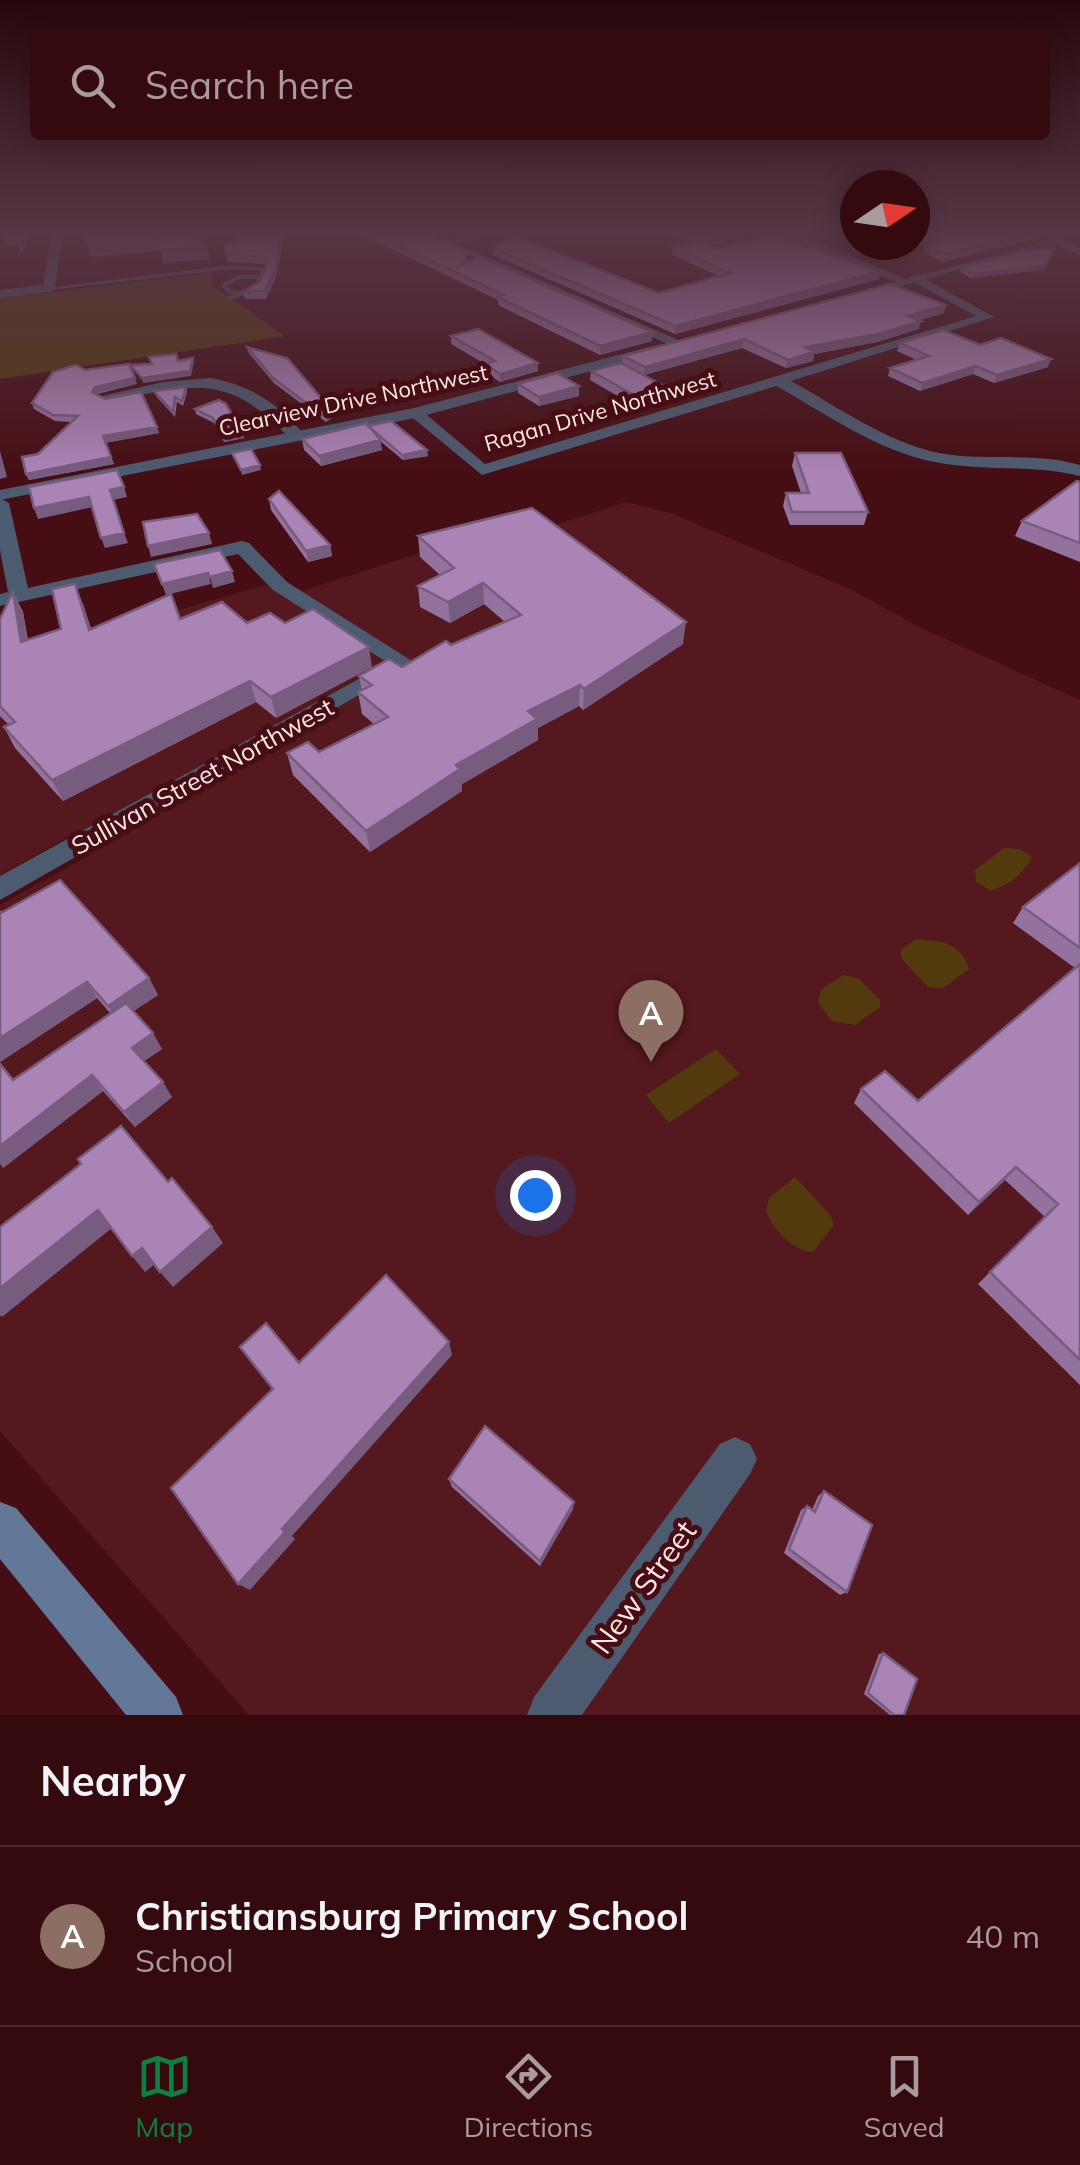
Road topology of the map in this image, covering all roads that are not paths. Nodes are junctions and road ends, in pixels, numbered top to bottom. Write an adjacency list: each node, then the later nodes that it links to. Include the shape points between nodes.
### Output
1 (609, 313): 4 (street)
2 (979, 313): 5 (street, Ragan Drive Northwest, via 987,317)
3 (696, 338): 4 (street, Clearview Drive Northwest)
4 (678, 343): 7 (street, Clearview Drive Northwest)
5 (781, 382): 7 (street, Ragan Drive Northwest, via 482,470); 9 (street, via 935,458 1013,458)
6 (106, 396): 8 (street, via 228,382 284,419)
7 (414, 413): 8 (street, Clearview Drive Northwest)
8 (298, 437): 10 (street, Clearview Drive Northwest)
9 (1080, 471)
10 (0, 499): 11 (street)
11 (9, 598): 12 (street, Sullivan Street Northwest, via 242,547 280,586 404,662)
12 (0, 890)
13 (735, 1459): 16 (street, New Street)
14 (5, 1541): 15 (main road)
15 (158, 1715)
16 (552, 1715)

